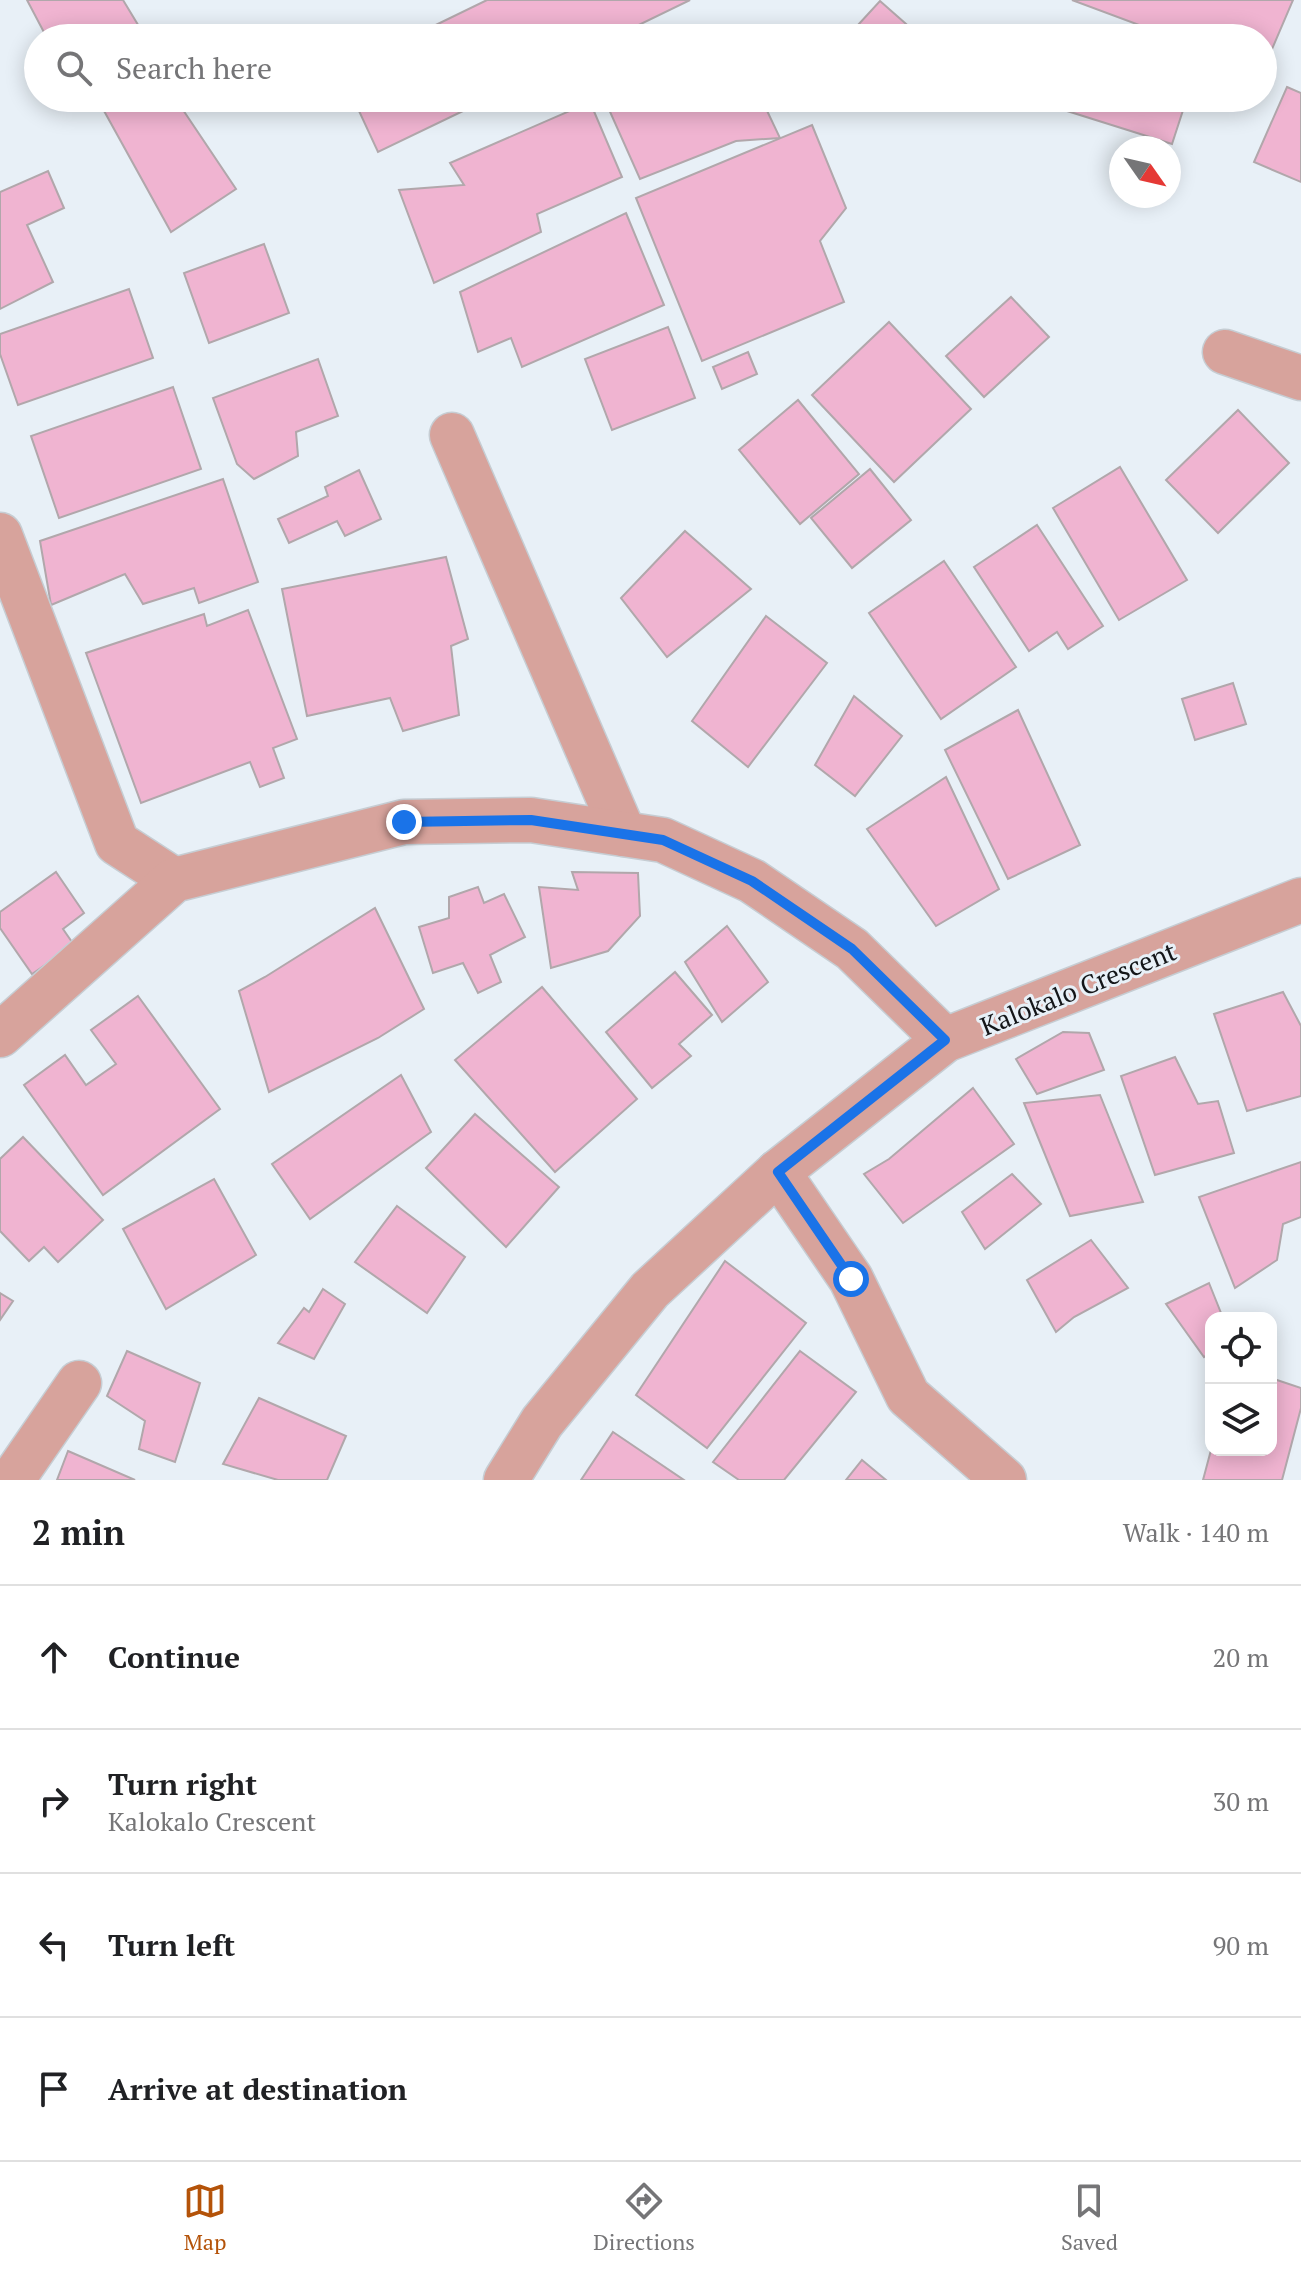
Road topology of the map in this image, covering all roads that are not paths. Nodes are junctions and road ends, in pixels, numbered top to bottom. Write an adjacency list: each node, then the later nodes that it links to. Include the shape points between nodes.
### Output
1 (1225, 352): 2 (street)
2 (1301, 378)
3 (452, 435): 5 (street)
4 (0, 535): 6 (street, via 117,843)
5 (624, 834): 6 (street, via 531,820 404,822); 9 (street, via 663,840 752,881 852,949)
6 (174, 880): 8 (street)
7 (1301, 900): 9 (street, Kalokalo Crescent)
8 (0, 1035)
9 (945, 1040): 10 (street, Kalokalo Crescent)
10 (778, 1172): 13 (street, Kalokalo Crescent, via 650,1290 542,1422); 14 (street, via 851,1279 908,1396)
11 (79, 1383): 12 (street)
12 (12, 1480)
13 (506, 1480)
14 (1004, 1480)

